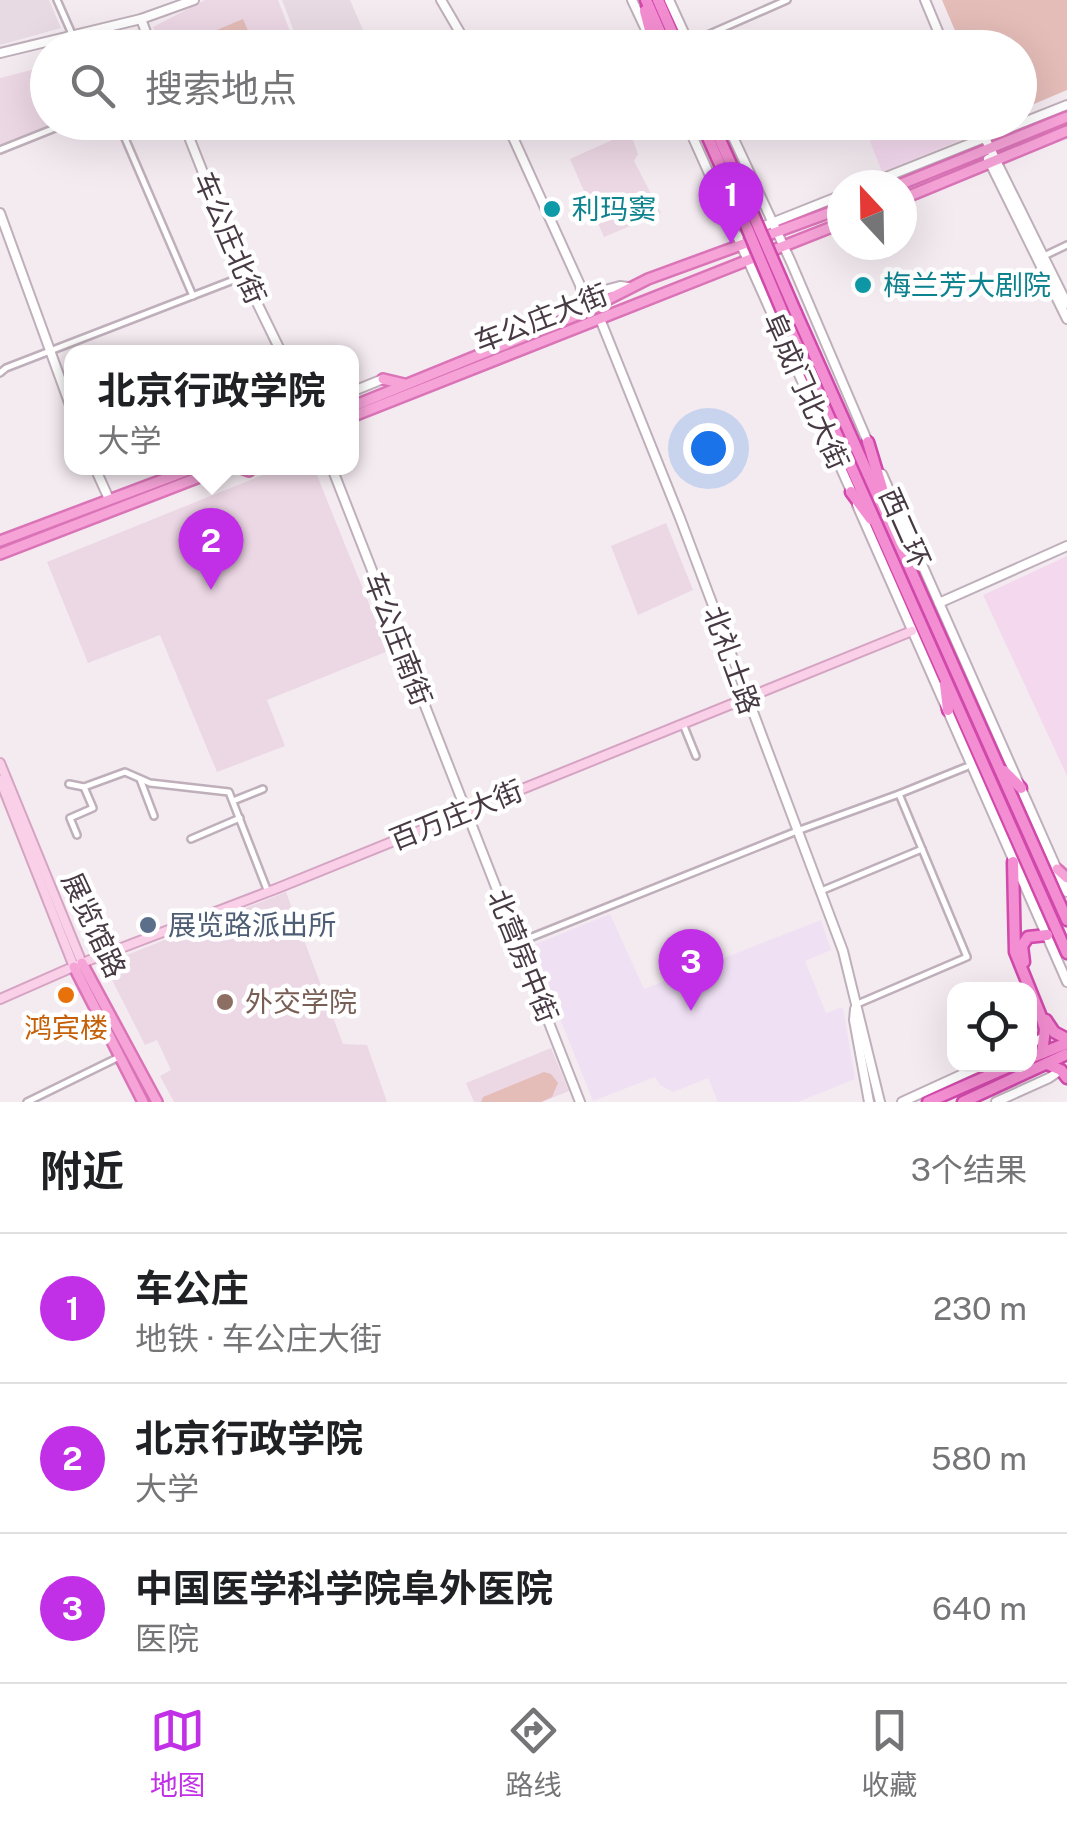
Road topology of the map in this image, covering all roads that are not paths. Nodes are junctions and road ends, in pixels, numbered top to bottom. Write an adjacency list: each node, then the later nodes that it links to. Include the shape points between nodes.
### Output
1 (57, 0): 11 (street)
2 (194, 0): 10 (street)
3 (441, 0): 14 (street)
4 (632, 0): 15 (street)
5 (644, 0): 16 (highway); 17 (highway)
6 (658, 0): 18 (highway)
7 (670, 0): 19 (street)
8 (788, 0): 20 (street)
9 (925, 0): 21 (street)
10 (141, 19): 12 (street); 13 (street)
11 (75, 30)
12 (94, 30)
13 (145, 30)
14 (458, 30)
15 (646, 30)
16 (651, 30)
17 (658, 30)
18 (676, 30)
19 (680, 30)
20 (721, 30)
21 (938, 30)
22 (30, 46): 23 (street)
23 (0, 54)
24 (1067, 105): 25 (street)
25 (1037, 117)
26 (1067, 117): 27 (main road)
27 (1037, 129)
28 (1067, 131): 42 (main road)
29 (30, 138): 41 (street)
30 (126, 140): 60 (street)
31 (190, 140): 57 (street, 车公庄北街)
32 (514, 140): 58 (street)
33 (694, 140): 52 (street, 阜成门北大街)
34 (711, 140): 44 (highway, 西二环)
35 (718, 140): 44 (highway, 西二环)
36 (734, 140): 50 (street, 阜成门北大街)
37 (979, 140): 43 (street)
38 (985, 140): 40 (street)
39 (1010, 140): 40 (main road)
40 (988, 149): 42 (street); 45 (main road)
41 (0, 150)
42 (993, 161): 46 (main road); 55 (street)
43 (904, 170)
44 (730, 175): 84 (highway, 西二环, bridge)
45 (917, 178)
46 (917, 193)
47 (827, 202): 50 (street)
48 (827, 212): 50 (main road, 车公庄大街)
49 (0, 213): 68 (street)
50 (774, 228): 52 (main road, 车公庄大街); 54 (street, 阜成门北大街)
51 (827, 229): 54 (main road, 车公庄大街)
52 (739, 240): 56 (street, 阜成门北大街); 59 (main road, 车公庄大街)
53 (1067, 245): 55 (street)
54 (784, 246): 56 (main road, 车公庄大街); 76 (street, 阜成门北大街)
55 (1041, 258): 61 (street); 63 (street)
56 (748, 261): 64 (main road, 车公庄大街); 81 (street, 阜成门北大街)
57 (244, 276): 60 (street); 66 (street, 车公庄北街)
58 (580, 285): 59 (street, via 590,294); 62 (street)
59 (628, 287): 62 (main road, 车公庄大街)
60 (193, 296): 65 (street)
61 (1067, 304)
62 (577, 315): 71 (main road, 车公庄大街)
63 (1067, 318)
64 (600, 319): 75 (main road, 车公庄大街); 90 (street, 北礼士路)
65 (69, 345)
66 (278, 345)
67 (64, 347): 68 (street)
68 (51, 352): 69 (street); 72 (street)
69 (0, 373)
70 (384, 379): 71 (main road); 73 (street)
71 (406, 385): 74 (main road, 车公庄大街)
72 (64, 388)
73 (359, 389)
74 (359, 404)
75 (359, 414)
76 (868, 442): 84 (highway); 87 (street, 阜成门北大街)
77 (99, 475): 82 (street)
78 (175, 475): 82 (main road)
79 (205, 475): 86 (main road)
80 (335, 475): 105 (street, 车公庄南街)
81 (851, 492): 84 (highway); 88 (street, 阜成门北大街)
82 (109, 499): 83 (main road)
83 (0, 541)
84 (892, 541): 89 (highway, 西二环); 95 (highway, 西二环)
85 (1067, 546): 87 (street)
86 (0, 554)
87 (939, 604): 101 (street, 阜成门北大街)
88 (912, 631): 90 (main road, 百万庄大街); 91 (street, 阜成门北大街)
89 (944, 673): 91 (highway); 119 (highway, 西二环)
90 (746, 698): 92 (main road, 百万庄大街); 108 (street, 北礼士路)
91 (948, 710): 112 (street, 阜成门北大街)
92 (683, 724): 93 (street); 105 (main road, 百万庄大街)
93 (696, 756)
94 (0, 763): 122 (main road, 展览馆路)
95 (999, 766): 101 (highway); 118 (highway, 西二环)
96 (966, 767): 103 (street)
97 (140, 779): 100 (street, via 124,772); 104 (street, via 230,792); 106 (street)
98 (0, 780): 122 (main road, 展览馆路)
99 (69, 784): 100 (street)
100 (84, 787): 109 (street, via 92,808 70,818)
101 (1021, 788): 113 (street, 阜成门北大街)
102 (262, 789): 104 (street)
103 (899, 794): 108 (street); 111 (street)
104 (233, 801): 107 (street)
105 (465, 811): 115 (main road, 百万庄大街); 120 (street, 北营房中街)
106 (154, 816)
107 (240, 818): 110 (street); 115 (street)
108 (797, 830): 116 (street, 北礼士路); 120 (street)
109 (77, 835)
110 (191, 838)
111 (922, 849): 116 (street); 125 (street, via 967,957)
112 (1013, 862): 119 (street, 阜成门北大街); 126 (highway, via 1015,952)
113 (1056, 869): 114 (main road); 117 (street, 阜成门北大街)
114 (1067, 878)
115 (268, 892): 122 (main road, 百万庄大街)
116 (821, 892): 125 (street, 北礼士路)
117 (1067, 892)
118 (1067, 920)
119 (1049, 932): 121 (highway, 西二环); 123 (street, 阜成门北大街); 128 (highway, via 1028,938 1021,957 1050,1028)
120 (518, 943): 139 (street, 北营房中街)
121 (1067, 952)
122 (78, 966): 124 (main road, 百万庄大街); 130 (main road, 展览馆路); 138 (main road, 展览馆路)
123 (1067, 982)
124 (0, 999)
125 (856, 1005): 140 (street, 北礼士路); 141 (street, 北礼士路)
126 (1044, 1037): 127 (street); 132 (highway)
127 (1037, 1040)
128 (1067, 1041): 132 (highway)
129 (1067, 1054): 132 (highway)
130 (119, 1057): 136 (street); 137 (main road, 展览馆路)
131 (1037, 1058): 132 (highway)
132 (1044, 1058): 135 (highway); 144 (highway)
133 (968, 1072): 142 (street)
134 (997, 1072): 143 (highway)
135 (1064, 1074): 145 (street)
136 (26, 1102)
137 (143, 1102)
138 (156, 1102)
139 (580, 1102)
140 (869, 1102)
141 (880, 1102)
142 (902, 1102)
143 (928, 1102)
144 (963, 1102)
145 (996, 1102)

